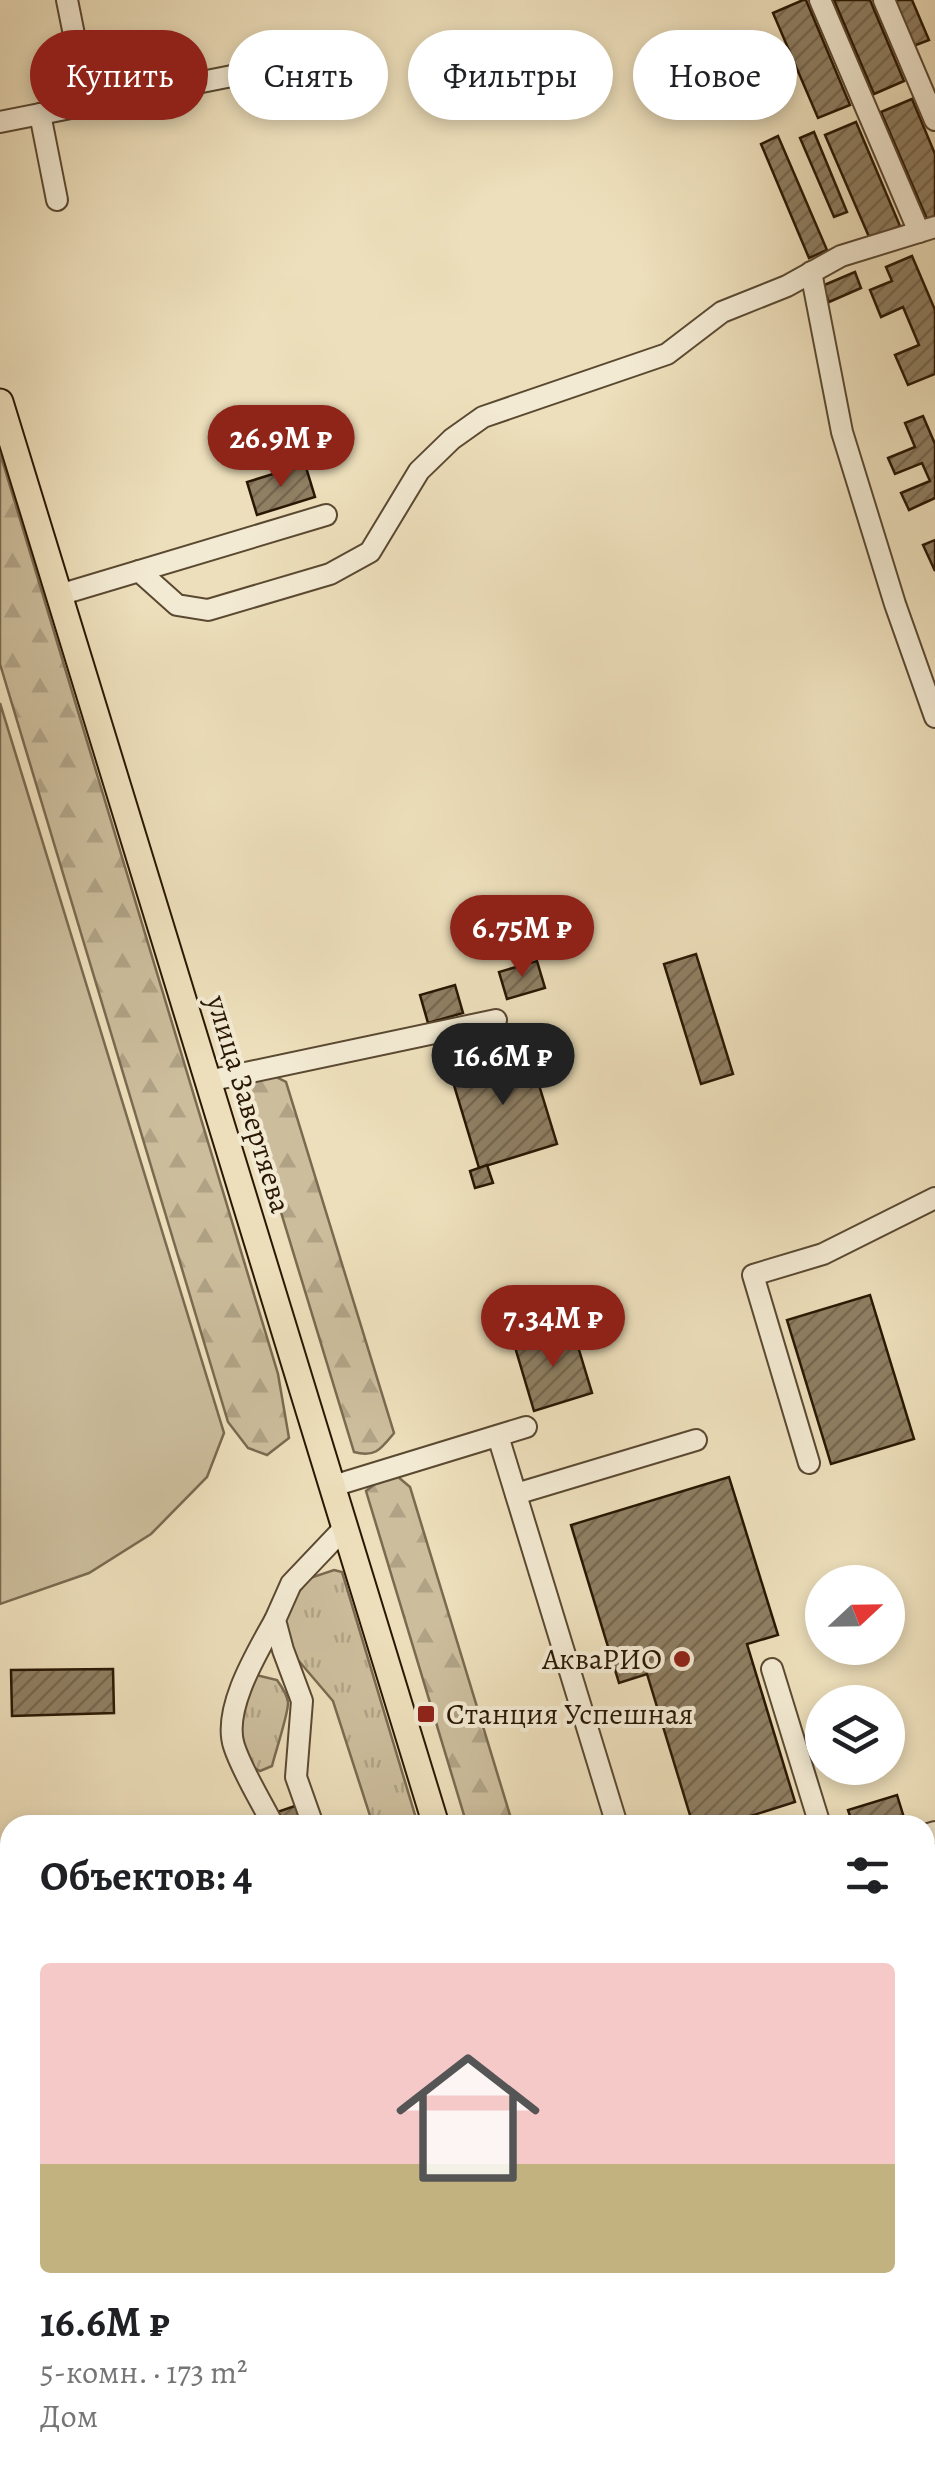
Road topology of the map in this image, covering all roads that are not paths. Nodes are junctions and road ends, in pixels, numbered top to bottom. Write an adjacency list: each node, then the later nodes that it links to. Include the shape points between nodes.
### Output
1 (67, 0): 4 (street)
2 (820, 0): 10 (street)
3 (884, 0): 7 (street)
4 (73, 30)
5 (30, 116): 8 (street)
6 (41, 120): 9 (street)
7 (935, 120)
8 (0, 122)
9 (57, 200)
10 (927, 230): 11 (street)
11 (811, 272): 14 (street, via 722,312 667,354 483,417 418,471 370,552 330,574 208,610 178,604); 16 (street, via 842,432)
12 (0, 402): 15 (main road, улица Завертяева)
13 (326, 515): 14 (street)
14 (139, 571): 15 (street)
15 (59, 595): 18 (main road, улица Завертяева)
16 (935, 717)
17 (496, 1020): 18 (street)
18 (208, 1081): 24 (main road, улица Завертяева)
19 (935, 1198): 23 (street, via 823,1254 753,1276)
20 (526, 1427): 21 (street)
21 (498, 1436): 24 (street); 25 (street)
22 (696, 1440): 25 (street)
23 (809, 1463)
24 (333, 1486): 26 (main road, улица Завертяева)
25 (516, 1494): 32 (street)
26 (346, 1526): 27 (street, via 291,1584); 31 (main road, улица Завертяева)
27 (275, 1620): 29 (street, via 243,1679 231,1726 233,1745); 30 (street, via 302,1701 296,1777)
28 (772, 1668): 33 (street)
29 (268, 1815)
30 (309, 1815)
31 (433, 1815)
32 (614, 1815)
33 (817, 1815)

